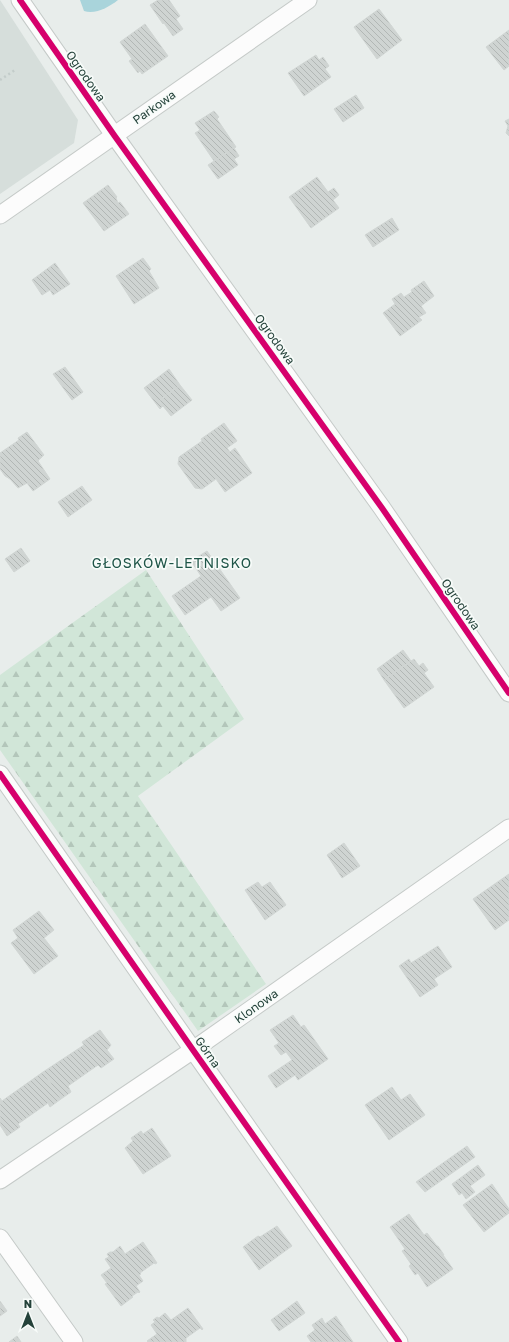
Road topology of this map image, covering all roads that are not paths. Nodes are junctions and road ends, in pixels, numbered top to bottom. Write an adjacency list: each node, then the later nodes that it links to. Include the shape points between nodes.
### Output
1 (20, 0): 3 (street, Ogrodowa)
2 (308, 0): 3 (street, Parkowa)
3 (114, 135): 4 (street, Parkowa); 5 (street, Ogrodowa, via 382,508)
4 (0, 215)
5 (509, 693)
6 (0, 774): 8 (street, Górna)
7 (509, 828): 8 (street, Klonowa)
8 (193, 1050): 9 (street, Klonowa); 12 (street, Górna)
9 (0, 1180)
10 (0, 1238): 11 (street)
11 (74, 1342)
12 (399, 1342)

